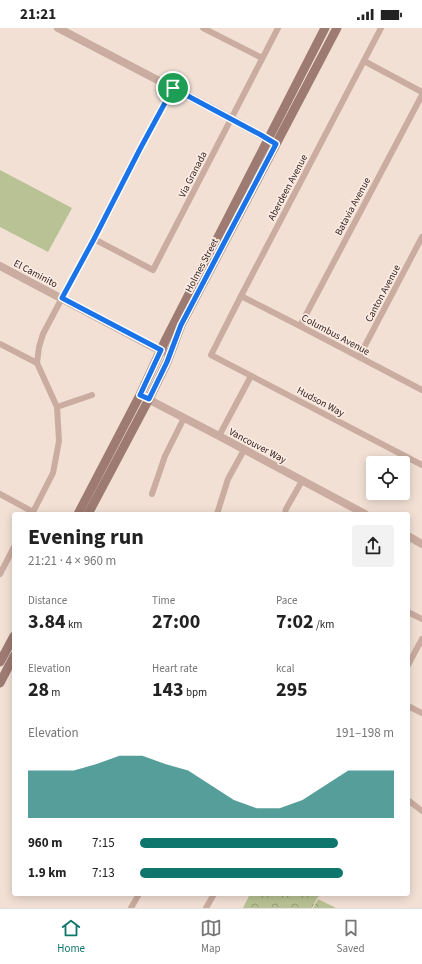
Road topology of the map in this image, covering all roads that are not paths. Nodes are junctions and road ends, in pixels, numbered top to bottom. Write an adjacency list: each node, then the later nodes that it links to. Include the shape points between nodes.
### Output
1 (58, 28): 9 (street)
2 (203, 28): 7 (street)
3 (278, 28): 7 (street, Via Granada)
4 (325, 28): 12 (main road, Holmes Street)
5 (337, 28): 12 (main road, Holmes Street)
6 (381, 28): 8 (street, Aberdeen Avenue)
7 (262, 58): 11 (street, Via Granada)
8 (364, 61): 10 (street); 16 (street, Aberdeen Avenue)
9 (173, 88): 11 (street); 14 (street)
10 (422, 94): 18 (street, Batavia Avenue)
11 (232, 119): 12 (street); 14 (street, Via Granada, via 153,270)
12 (272, 142): 20 (main road, Holmes Street)
13 (422, 237): 22 (street, Canton Avenue)
14 (94, 239): 17 (street)
15 (0, 266): 17 (street, El Caminito)
16 (241, 296): 18 (street, Columbus Avenue); 21 (street, Aberdeen Avenue)
17 (62, 298): 20 (street, El Caminito); 23 (street, via 43,334)
18 (300, 326): 22 (street, Columbus Avenue)
19 (0, 344): 23 (street)
20 (165, 352): 28 (main road, Holmes Street); 29 (main road, Holmes Street, via 167,362)
21 (211, 355): 24 (street, Hudson Way)
22 (359, 357): 26 (street, Columbus Avenue)
23 (37, 363): 30 (street)
24 (251, 376): 32 (street); 34 (street, Hudson Way)
25 (422, 381): 26 (street)
26 (420, 389)
27 (92, 395): 30 (street)
28 (140, 395): 29 (street, Vancouver Way); 40 (main road, Holmes Street)
29 (149, 399): 31 (street, Vancouver Way); 41 (main road, Holmes Street)
30 (57, 407): 39 (street, via 59,441 53,473)
31 (184, 418): 32 (street, Vancouver Way); 37 (street, via 165,456)
32 (219, 436): 33 (street, Vancouver Way)
33 (244, 450): 35 (street, Vancouver Way); 42 (street, via 228,479)
34 (422, 465)
35 (302, 481): 43 (street); 44 (street, Vancouver Way)
36 (0, 494): 38 (street)
37 (152, 494)
38 (30, 512)
39 (33, 512)
40 (79, 512)
41 (89, 512)
42 (218, 512)
43 (285, 512)
44 (361, 512)
45 (410, 537): 46 (street)
46 (422, 544)
47 (12, 551): 48 (street)
48 (0, 572)
49 (410, 613): 50 (street)
50 (422, 620)
51 (422, 639): 54 (street)
52 (12, 640): 55 (main road)
53 (12, 660): 56 (main road)
54 (410, 661)
55 (0, 662)
56 (0, 683)
57 (410, 707): 58 (street)
58 (422, 713)
59 (410, 802): 60 (street)
60 (422, 811)
61 (138, 896): 63 (street)
62 (213, 896): 64 (street)
63 (131, 908)
64 (206, 908)

